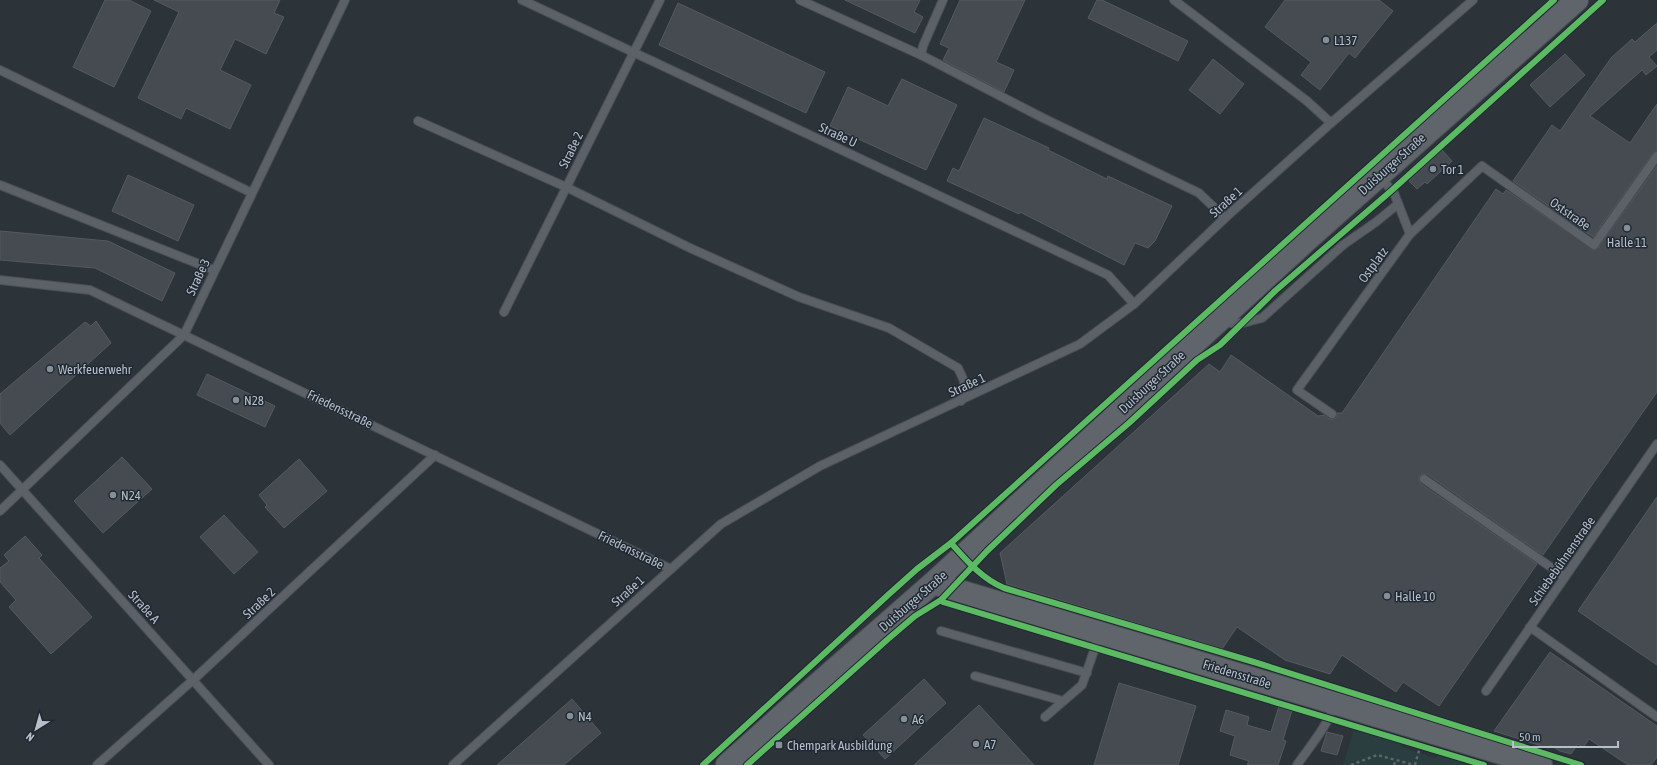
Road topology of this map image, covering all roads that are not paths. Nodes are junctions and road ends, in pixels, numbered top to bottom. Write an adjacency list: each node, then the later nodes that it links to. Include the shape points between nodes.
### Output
1 (345, 0): 19 (lane, Straße 3)
2 (522, 0): 9 (lane, Straße U)
3 (660, 0): 9 (lane, Straße 2)
4 (800, 0): 10 (lane)
5 (943, 0): 10 (lane)
6 (1174, 0): 13 (lane, via 1307,101)
7 (1473, 0): 13 (lane, Straße 1)
8 (1577, 0): 16 (main road, Duisburger Straße)
9 (634, 52): 18 (lane, Straße 2); 25 (lane, Straße U, via 1108,275)
10 (921, 55): 21 (lane, via 1043,118 1199,193)
11 (0, 70): 19 (lane)
12 (418, 121): 18 (lane)
13 (1331, 124): 21 (lane, Straße 1)
14 (1657, 156): 15 (lane, Oststraße, via 1594,246)
15 (1482, 166): 22 (lane, Ostplatz)
16 (1379, 176): 20 (lane, via 1394,194); 27 (main road, Duisburger Straße)
17 (0, 185): 23 (lane)
18 (566, 187): 26 (lane, Straße 2); 29 (lane, via 690,248 799,297 889,328 958,368 964,381)
19 (252, 193): 23 (lane, Straße 3)
20 (1398, 204): 22 (lane); 27 (lane, via 1343,245 1262,318 1243,323)
21 (1225, 218): 25 (lane, Straße 1)
22 (1410, 234): 30 (lane, Ostplatz, via 1297,390)
23 (214, 270): 28 (lane, Straße 3)
24 (0, 280): 28 (lane, Friedensstraße, via 90,290)
25 (1134, 304): 29 (lane, Straße 1, via 1080,344)
26 (504, 312)
27 (1217, 322): 39 (main road, Duisburger Straße)
28 (184, 335): 32 (lane, Friedensstraße); 35 (lane, Straße 3)
29 (961, 401): 37 (lane, Straße 1, via 820,466 754,504 721,524)
30 (1332, 414)
31 (1657, 444): 38 (lane, Schiebebühnenstraße)
32 (435, 455): 37 (lane, Friedensstraße); 45 (lane, Straße 2)
33 (0, 464): 35 (lane, Straße A)
34 (1424, 479): 38 (lane)
35 (23, 490): 36 (lane, Straße 3); 45 (lane, Straße A)
36 (0, 511)
37 (670, 569): 53 (lane, Straße 1)
38 (1565, 577): 40 (lane, Schiebebühnenstraße)
39 (933, 583): 42 (main road, Friedensstraße); 54 (main road, Duisburger Straße)
40 (1530, 627): 46 (lane, Schiebebühnenstraße); 50 (lane)
41 (941, 631): 43 (lane)
42 (1098, 633): 43 (lane); 48 (main road, Friedensstraße)
43 (1086, 673): 47 (lane, via 1082,684)
44 (975, 676): 47 (lane)
45 (193, 680): 51 (lane, Straße 2); 52 (lane, Straße A)
46 (1486, 691)
47 (1063, 701): 49 (lane)
48 (1335, 704): 55 (lane, via 1327,722); 56 (main road, Friedensstraße)
49 (1045, 717)
50 (1657, 717)
51 (97, 765)
52 (269, 765)
53 (453, 765)
54 (727, 765)
55 (1297, 765)
56 (1541, 765)

